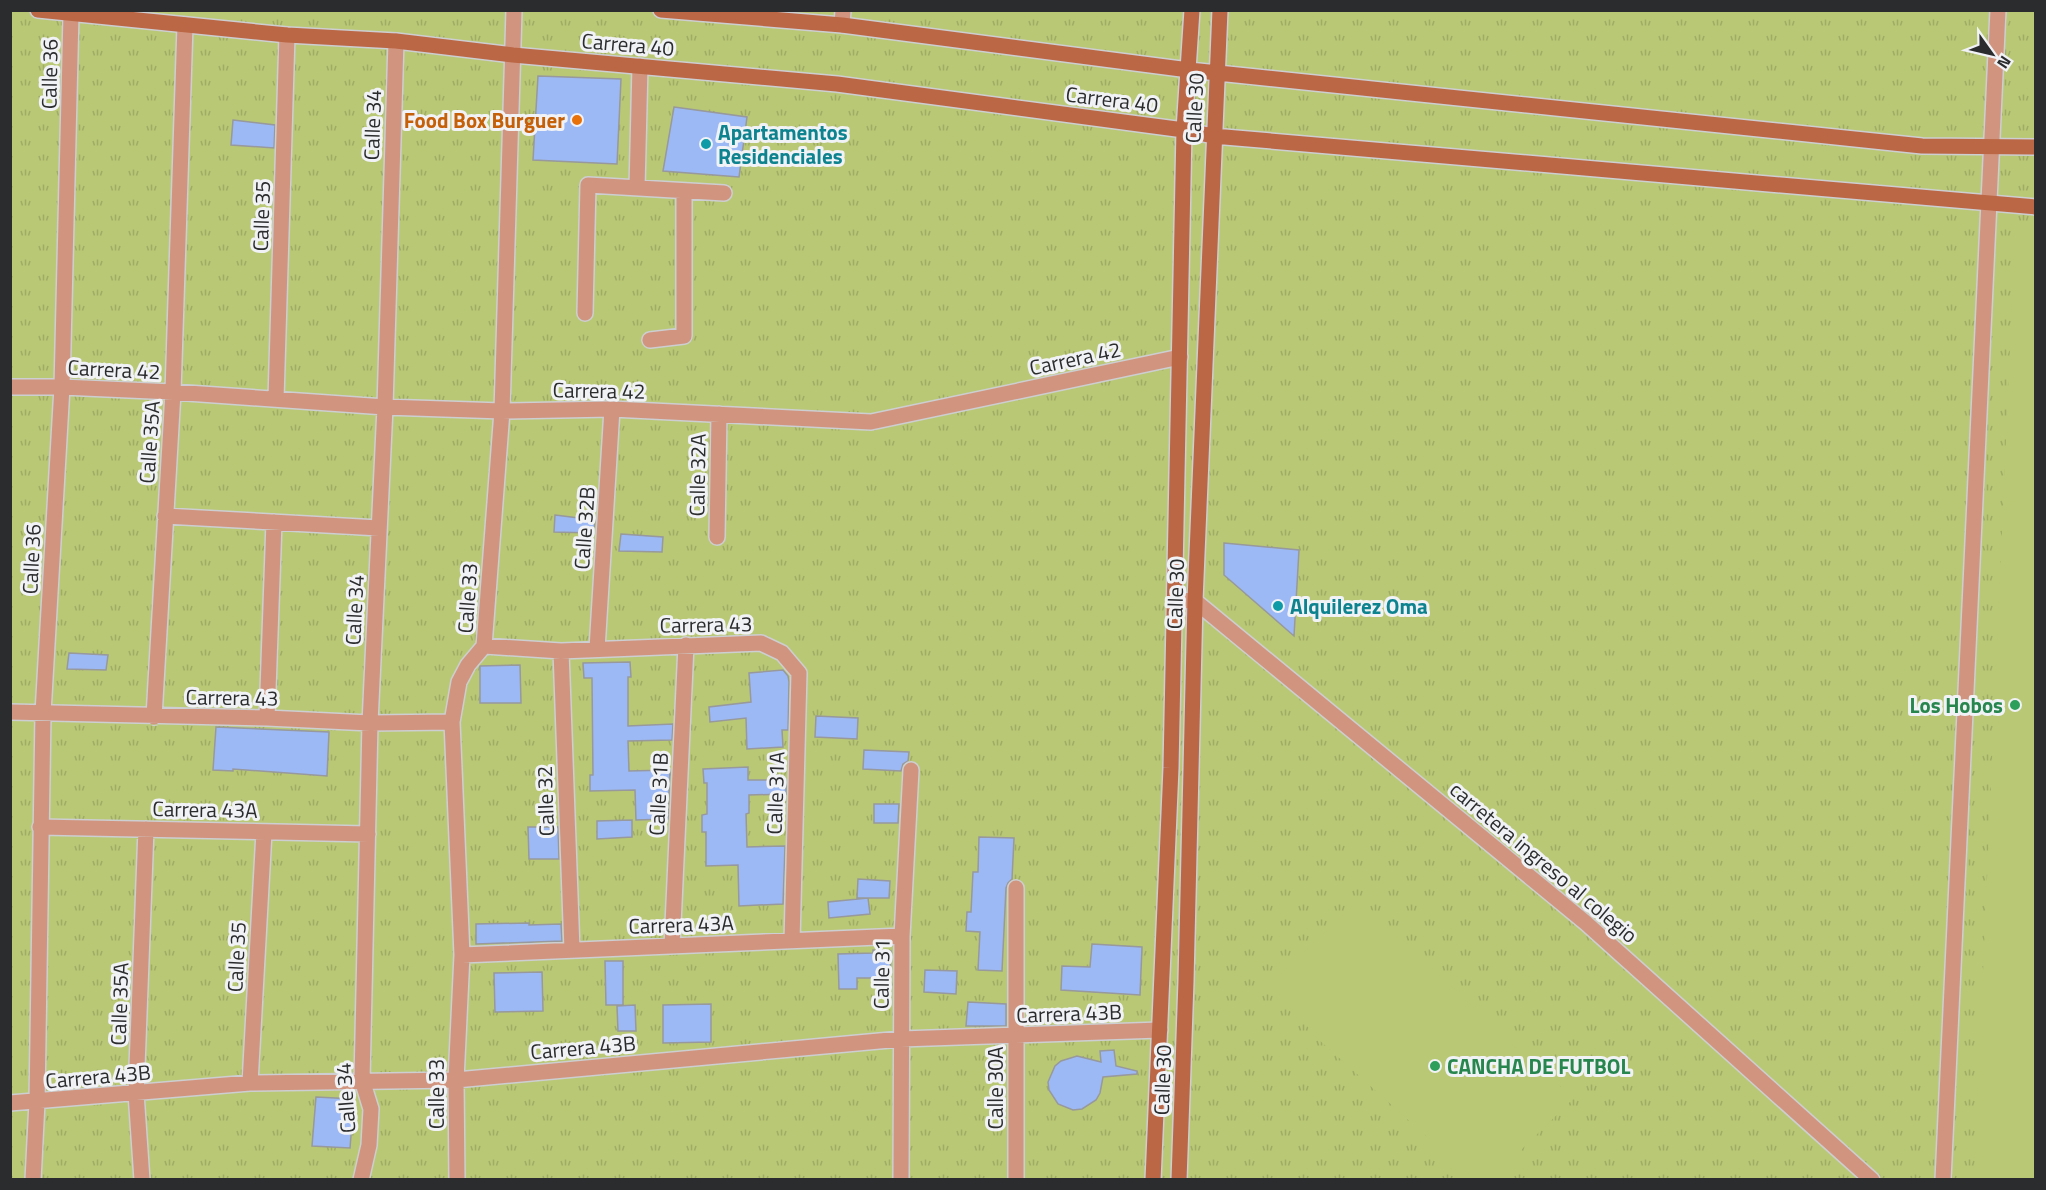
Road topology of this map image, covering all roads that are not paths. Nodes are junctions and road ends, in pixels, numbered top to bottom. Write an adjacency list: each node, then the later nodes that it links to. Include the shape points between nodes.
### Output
1 (38, 10): 7 (street, Carrera 40)
2 (514, 10): 13 (street, Calle 33)
3 (661, 10): 8 (street)
4 (1192, 10): 15 (street, Calle 30)
5 (1220, 10): 16 (street, Calle 30)
6 (1998, 10): 19 (street)
7 (71, 14): 10 (street, Carrera 40); 30 (street, Calle 36)
8 (738, 14): 9 (street)
9 (842, 18): 15 (street)
10 (185, 25): 11 (street, Carrera 40); 31 (street, Calle 35A)
11 (287, 35): 12 (street, Carrera 40); 32 (street, Calle 35)
12 (396, 41): 13 (street, Carrera 40); 33 (street, Calle 34)
13 (513, 55): 14 (street, Carrera 40); 35 (street, Calle 33)
14 (640, 66): 17 (street, Carrera 40, via 837,84); 21 (street)
15 (1189, 70): 16 (street); 17 (street, Calle 30)
16 (1217, 73): 18 (street, Calle 30); 19 (street, via 1922,146)
17 (1184, 130): 18 (street, Carrera 40); 28 (street, Calle 30)
18 (1213, 136): 24 (street, Carrera 40); 42 (street, Calle 30)
19 (1991, 146): 20 (street); 24 (street)
20 (2036, 147)
21 (637, 188): 22 (street); 26 (street, via 588,185)
22 (684, 191): 23 (street); 27 (street, via 684,336)
23 (724, 193)
24 (1989, 204): 25 (street, Carrera 40); 83 (street)
25 (2036, 207)
26 (585, 313)
27 (650, 340)
28 (1180, 357): 36 (street, Carrera 42, via 871,422); 41 (street, Calle 30)
29 (10, 387): 30 (street, Carrera 42)
30 (62, 387): 31 (street, Carrera 42); 49 (street, Calle 36)
31 (174, 392): 32 (street, Carrera 42); 37 (street, Calle 35A)
32 (276, 399): 33 (street, Carrera 42)
33 (385, 407): 35 (street, Carrera 42); 39 (street, Calle 34)
34 (612, 409): 35 (street, Carrera 42); 36 (street, Carrera 42); 45 (street, Calle 32B)
35 (502, 411): 44 (street, Calle 33)
36 (719, 414): 40 (street, Calle 32A)
37 (165, 516): 38 (street); 50 (street, Calle 35A)
38 (274, 522): 39 (street); 51 (street)
39 (379, 528): 53 (street, Calle 34)
40 (717, 537)
41 (1174, 600): 42 (street); 65 (street, Calle 30)
42 (1195, 601): 81 (street, Calle 30); 82 (street, carretera ingreso al colegio, via 1586,923)
43 (686, 645): 45 (street, Carrera 43); 47 (street, Carrera 43, via 761,643); 62 (street, Calle 31B)
44 (484, 646): 46 (street, Carrera 43); 52 (street, Calle 33, via 459,682)
45 (597, 649): 46 (street, Carrera 43)
46 (561, 651): 63 (street, Calle 32)
47 (782, 653): 61 (street, Calle 31A, via 799,673)
48 (10, 712): 49 (street, Carrera 43)
49 (43, 713): 50 (street, Carrera 43); 55 (street, Calle 36)
50 (154, 717): 51 (street, Carrera 43)
51 (267, 718): 53 (street, Carrera 43)
52 (452, 722): 53 (street, Carrera 43); 64 (street, Calle 33)
53 (370, 723): 58 (street, Calle 34)
54 (911, 770): 60 (street, Calle 31)
55 (40, 826): 56 (street, Carrera 43A); 72 (street, Calle 36)
56 (146, 829): 57 (street, Carrera 43A); 71 (street, Calle 35A)
57 (264, 832): 58 (street, Carrera 43A); 70 (street, Calle 35)
58 (368, 834): 68 (street, Calle 34)
59 (1016, 888): 66 (street, Calle 30A)
60 (902, 936): 61 (street, Carrera 43A); 67 (street, Calle 31)
61 (792, 941): 62 (street, Carrera 43A)
62 (672, 946): 63 (street, Carrera 43A)
63 (572, 950): 64 (street, Carrera 43A)
64 (462, 954): 69 (street, Calle 33)
65 (1160, 1030): 66 (street, Carrera 43B); 80 (street, Calle 30)
66 (1015, 1036): 67 (street, Carrera 43B); 79 (street, Calle 30A)
67 (901, 1039): 69 (street, Carrera 43B); 78 (street, Calle 31)
68 (362, 1080): 69 (street, Carrera 43B); 70 (street, Carrera 43B); 76 (street, Calle 34, via 371,1109 369,1145)
69 (456, 1080): 77 (street, Calle 33)
70 (250, 1083): 71 (street, Carrera 43B)
71 (136, 1094): 72 (street, Carrera 43B); 75 (street, Calle 35A)
72 (37, 1102): 73 (street, Carrera 43B); 74 (street, Calle 36)
73 (10, 1103)
74 (33, 1179)
75 (142, 1179)
76 (361, 1179)
77 (458, 1179)
78 (901, 1179)
79 (1016, 1179)
80 (1153, 1179)
81 (1179, 1179)
82 (1872, 1179)
83 (1942, 1179)

